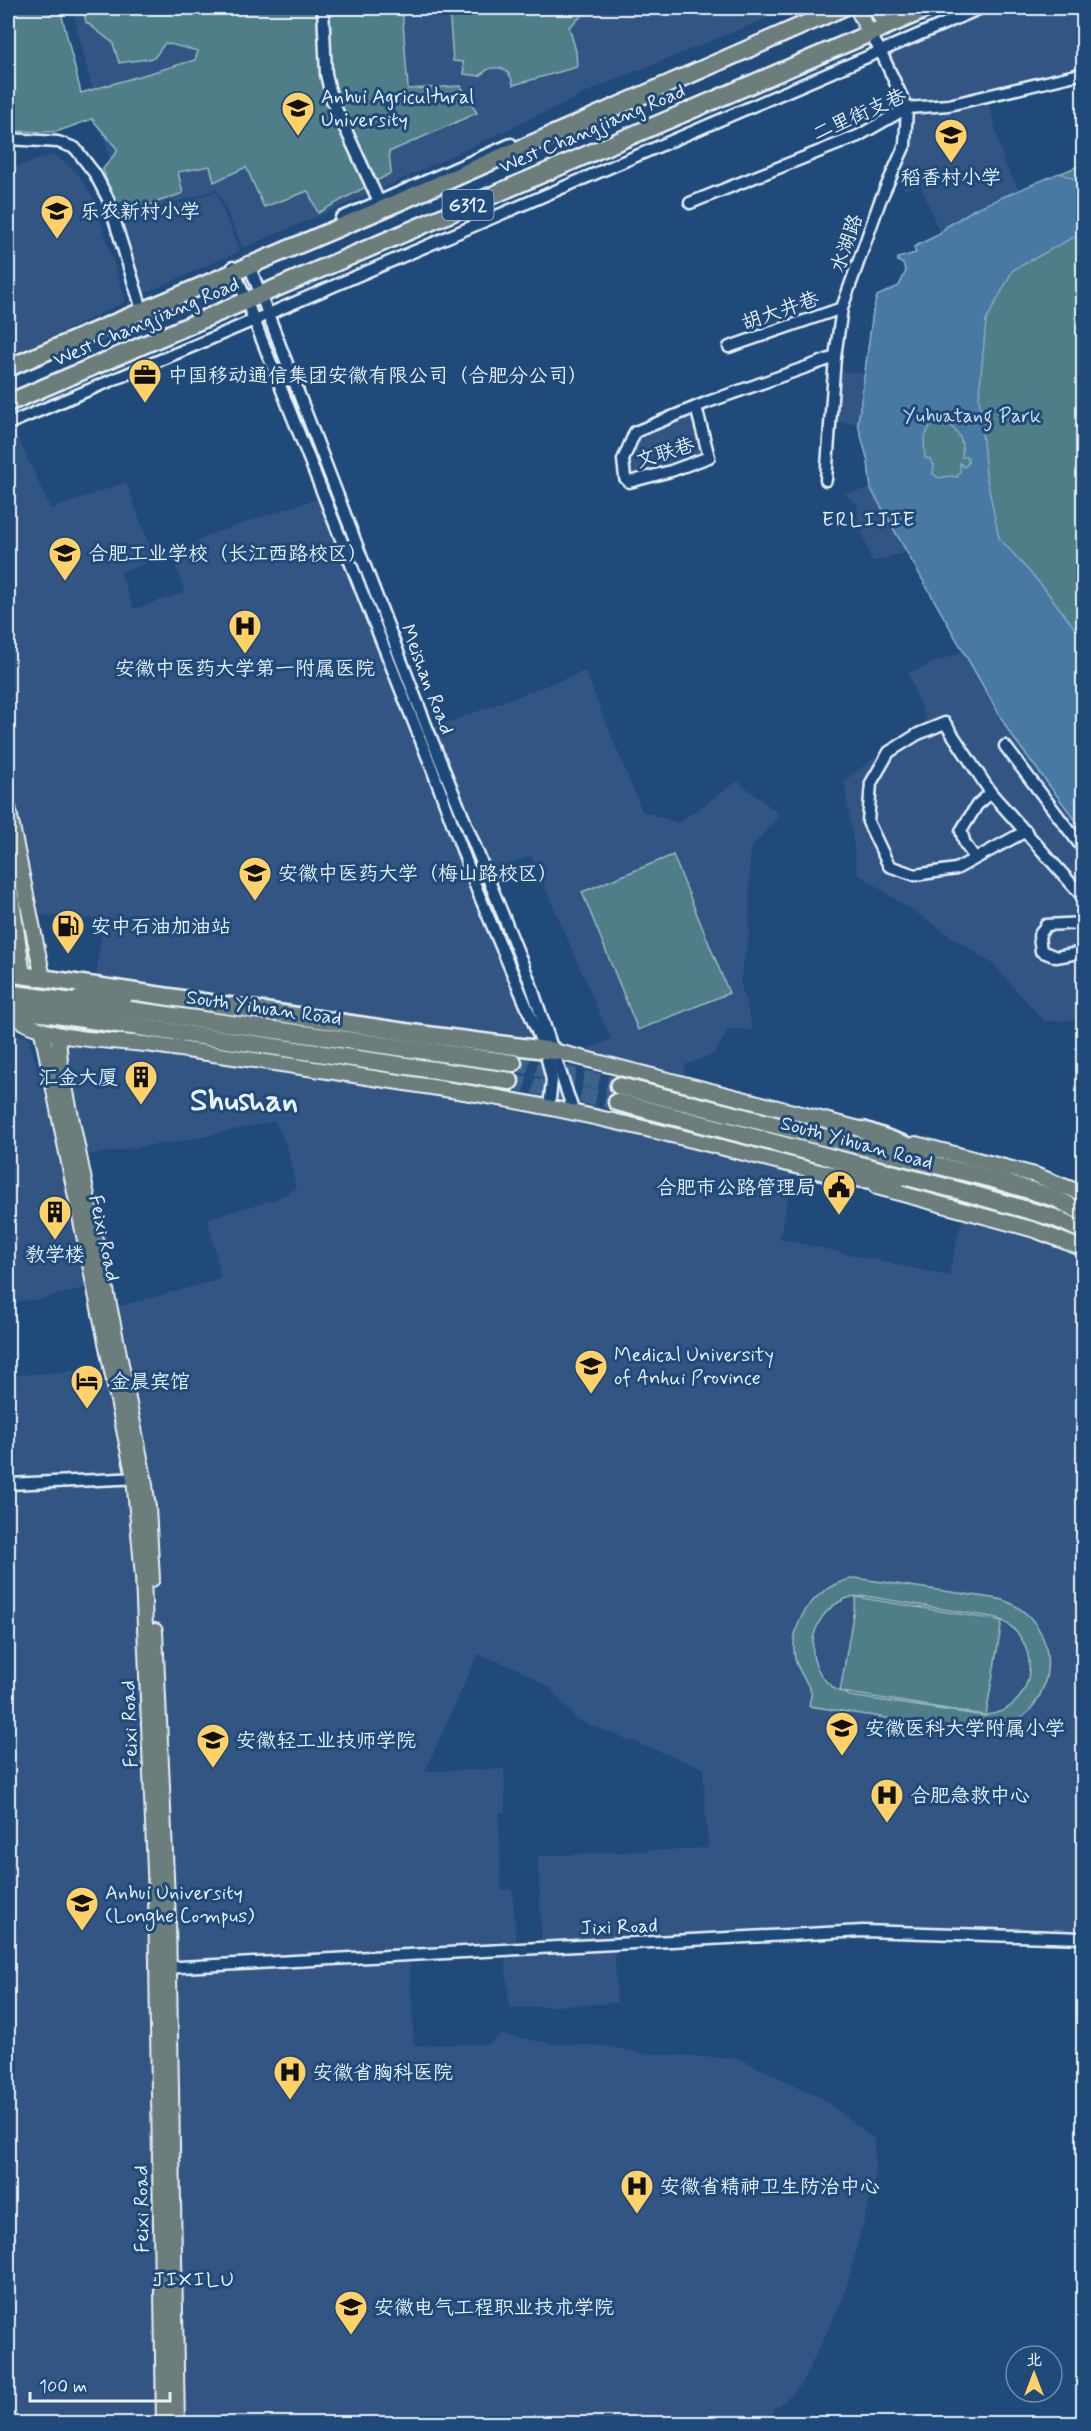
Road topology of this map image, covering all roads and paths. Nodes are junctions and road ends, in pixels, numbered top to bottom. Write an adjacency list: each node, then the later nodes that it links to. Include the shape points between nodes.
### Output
1 (323, 8): 15 (street, via 328,87)
2 (828, 8): 15 (street)
3 (842, 8): 15 (highway, West Changjiang Road / G312)
4 (857, 8): 9 (main road)
5 (876, 8): 8 (main road)
6 (929, 8): 8 (highway, West Changjiang Road / G312)
7 (981, 8): 10 (street)
8 (886, 26): 9 (highway, West Changjiang Road / G312)
9 (869, 32): 10 (street); 17 (highway, West Changjiang Road / G312)
10 (880, 50): 12 (street); 20 (street)
11 (1083, 73): 12 (street, 二里街支巷, via 949,105)
12 (908, 108): 14 (street, 二里街支巷, via 858,136); 19 (street, 水湖路, via 905,145 880,201)
13 (8, 139): 18 (street, via 58,142 75,148 108,199)
14 (690, 202)
15 (381, 205): 16 (highway, West Changjiang Road / G312)
16 (241, 265): 17 (street, Meishan Road); 18 (street); 25 (highway, West Changjiang Road / G312)
17 (254, 297): 20 (street, Meishan Road); 21 (street, Meishan Road); 26 (highway, West Changjiang Road / G312)
18 (140, 303): 24 (street)
19 (842, 308): 22 (street, 胡大井巷); 23 (street, 水湖路)
20 (267, 313): 21 (street); 49 (street, Meishan Road, via 423,719 530,982)
21 (255, 319): 28 (street); 49 (street, Meishan Road, via 477,890)
22 (729, 347)
23 (835, 357): 27 (street, 文联巷); 29 (street, 水湖路)
24 (8, 359)
25 (8, 368)
26 (8, 403)
27 (696, 407): 27 (street, 文联巷, via 635,432 622,460 629,482 709,457)
28 (8, 424)
29 (826, 480)
30 (1005, 746): 34 (street)
31 (990, 793): 33 (street); 35 (street, via 977,805 961,831); 35 (street, via 945,723 889,752 871,783 868,822 889,866 915,875 956,869)
32 (8, 807): 41 (main road)
33 (1026, 831): 35 (street); 37 (street)
34 (1082, 844)
35 (975, 858)
36 (8, 874): 40 (main road)
37 (1083, 898)
38 (1083, 923): 39 (street, via 1046,925 1039,936 1041,951 1056,957)
39 (1083, 952)
40 (15, 974): 41 (highway)
41 (43, 978): 45 (highway)
42 (8, 987): 44 (highway)
43 (8, 993): 44 (highway, South Yihuan Road)
44 (66, 999): 45 (main road, via 114,996); 50 (highway, South Yihuan Road)
45 (206, 1002): 49 (highway)
46 (8, 1010): 47 (main road, via 18,1021); 51 (highway, South Yihuan Road)
47 (42, 1032): 48 (main road); 62 (main road, Feixi Road)
48 (58, 1035): 52 (main road, via 124,1041); 62 (main road, Feixi Road)
49 (550, 1050): 52 (street, Meishan Road); 53 (street, Meishan Road); 54 (main road)
50 (513, 1063)
51 (510, 1081)
52 (549, 1108): 53 (main road)
53 (574, 1113): 55 (main road)
54 (863, 1130): 56 (highway); 58 (main road, via 1035,1175)
55 (827, 1174): 57 (highway); 61 (main road, via 1035,1230)
56 (996, 1180): 57 (highway, South Yihuan Road, via 618,1094); 59 (highway, South Yihuan Road, via 1055,1198)
57 (961, 1191): 60 (highway, South Yihuan Road, via 1055,1218)
58 (1083, 1194)
59 (1083, 1212)
60 (1083, 1231)
61 (1083, 1249)
62 (139, 1478): 63 (street); 65 (main road, Feixi Road, via 148,1507 152,1570)
63 (8, 1484)
64 (1083, 1938): 65 (street, Jixi Road, via 863,1931)
65 (163, 1968): 66 (main road, Feixi Road); 67 (main road, Feixi Road)
66 (164, 2424)
67 (177, 2424)

